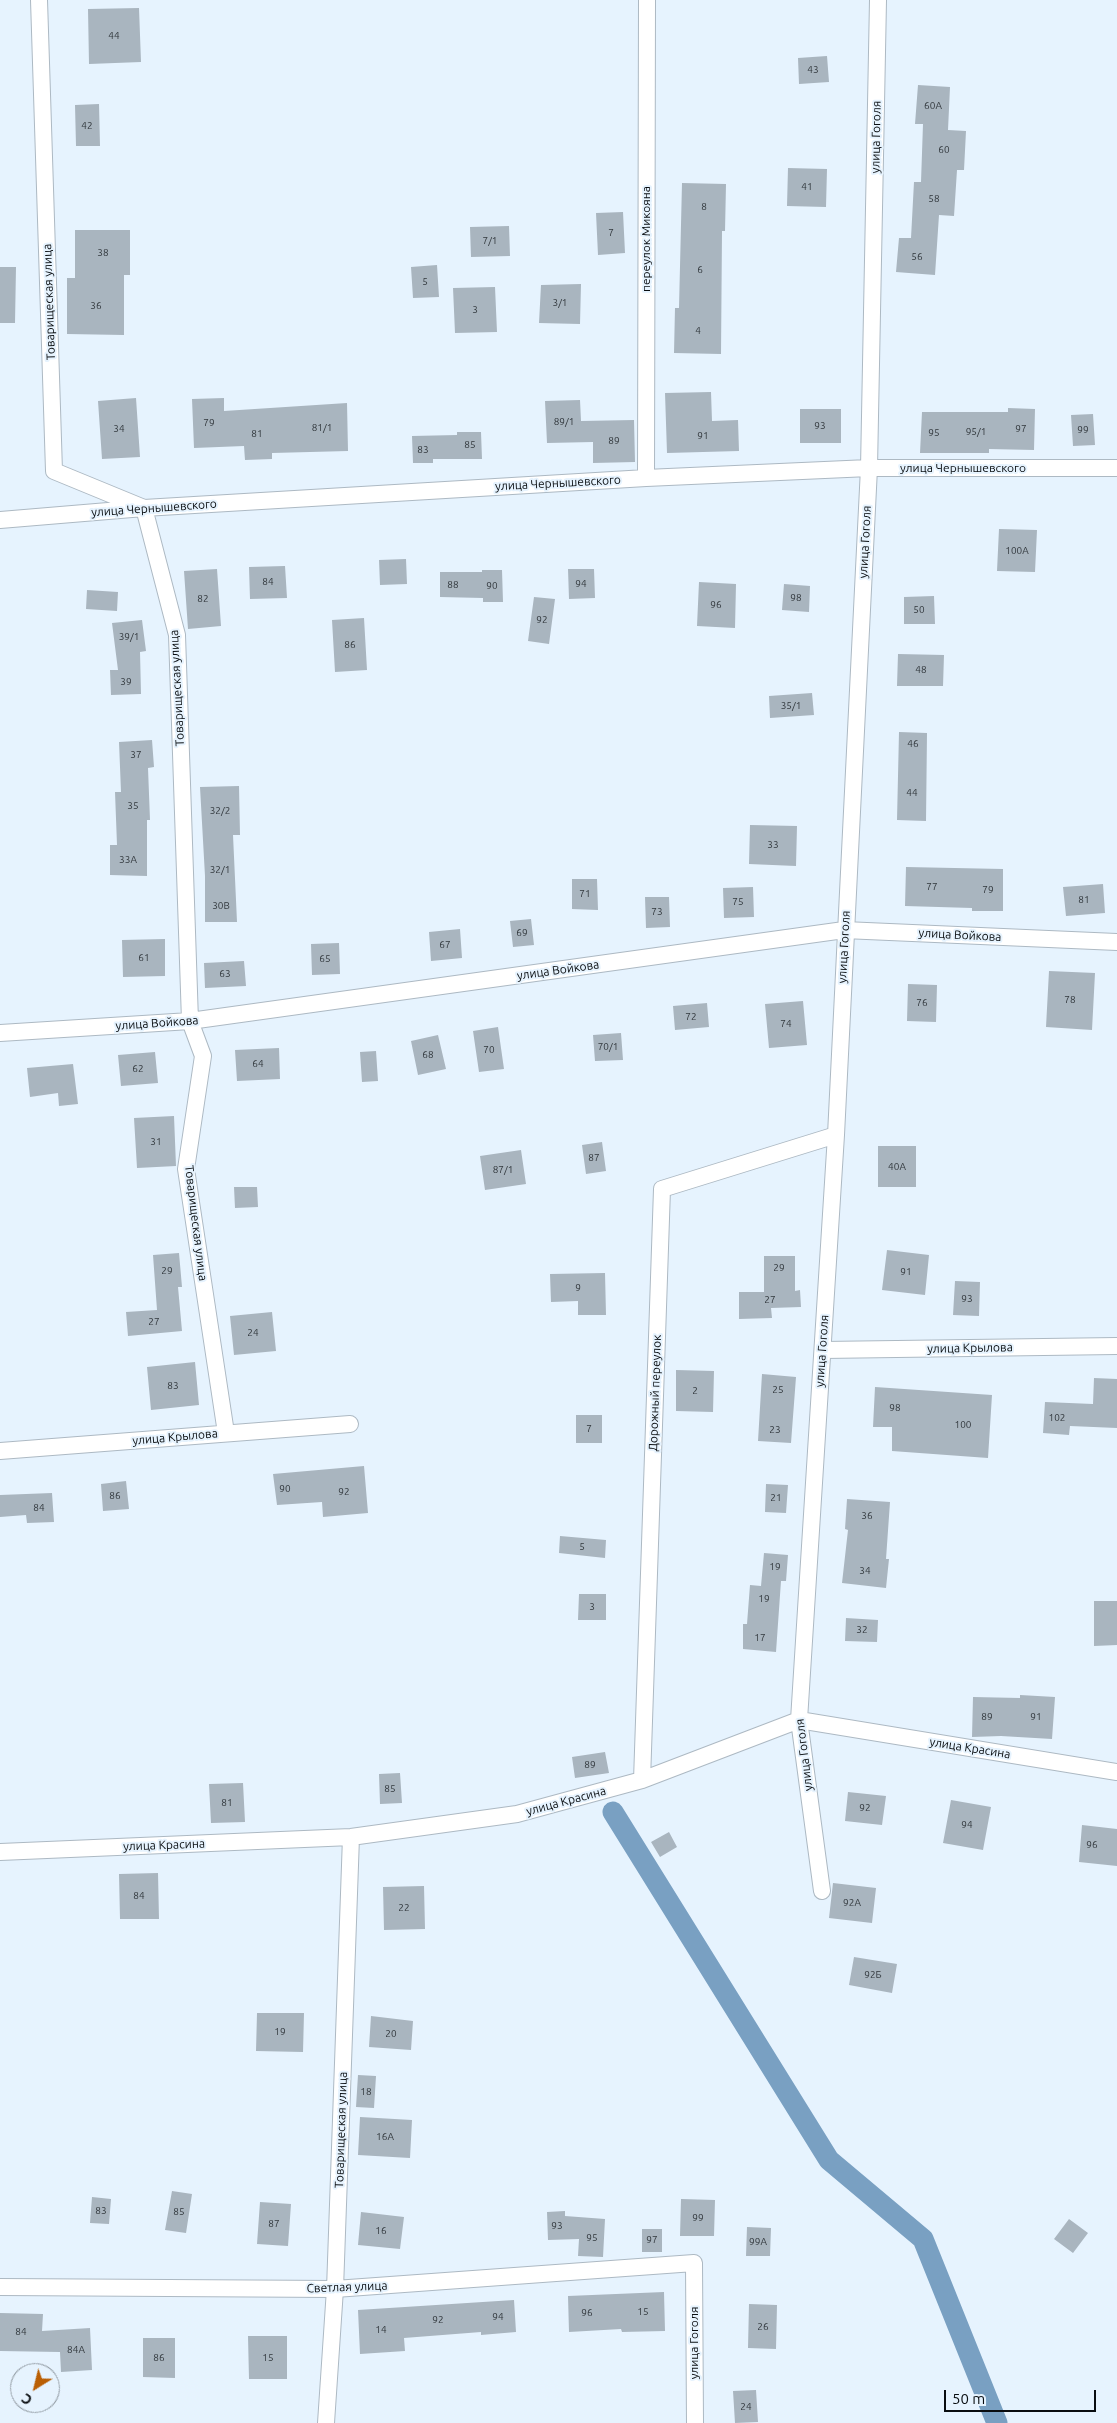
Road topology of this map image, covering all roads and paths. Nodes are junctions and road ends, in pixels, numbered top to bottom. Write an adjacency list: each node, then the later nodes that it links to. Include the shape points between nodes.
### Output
1 (39, 0): 7 (street, Товарищеская улица, via 54,472)
2 (646, 0): 6 (street, переулок Микояна)
3 (878, 0): 4 (street, улица Гоголя)
4 (869, 468): 5 (street, улица Чернышевского); 6 (street, улица Чернышевского); 9 (street, улица Гоголя)
5 (1117, 468)
6 (646, 478): 7 (street, улица Чернышевского)
7 (144, 508): 8 (street, улица Чернышевского); 11 (street, Товарищеская улица, via 177,635)
8 (0, 520)
9 (844, 930): 10 (street, улица Войкова); 11 (street, улица Войкова); 13 (street, улица Гоголя)
10 (1117, 942)
11 (190, 1021): 12 (street, улица Войкова); 17 (street, Товарищеская улица, via 203,1056 186,1169)
12 (0, 1033)
13 (836, 1134): 15 (street, улица Гоголя); 21 (street, Дорожный переулок, via 662,1189)
14 (1117, 1346): 15 (street, улица Крылова)
15 (823, 1350): 19 (street, улица Гоголя)
16 (350, 1424): 17 (street, улица Крылова)
17 (226, 1433): 18 (street, улица Крылова)
18 (0, 1451)
19 (799, 1720): 20 (street, улица Красина); 21 (street, улица Красина); 24 (street, улица Гоголя)
20 (1117, 1772)
21 (642, 1780): 22 (street, улица Красина, via 517,1814)
22 (351, 1837): 23 (street, улица Красина); 27 (street, Товарищеская улица)
23 (0, 1852)
24 (822, 1891)
25 (694, 2263): 27 (street, Светлая улица); 29 (street, улица Гоголя)
26 (0, 2287): 27 (street, Светлая улица)
27 (336, 2289): 28 (street, Товарищеская улица)
28 (326, 2423)
29 (695, 2423)

